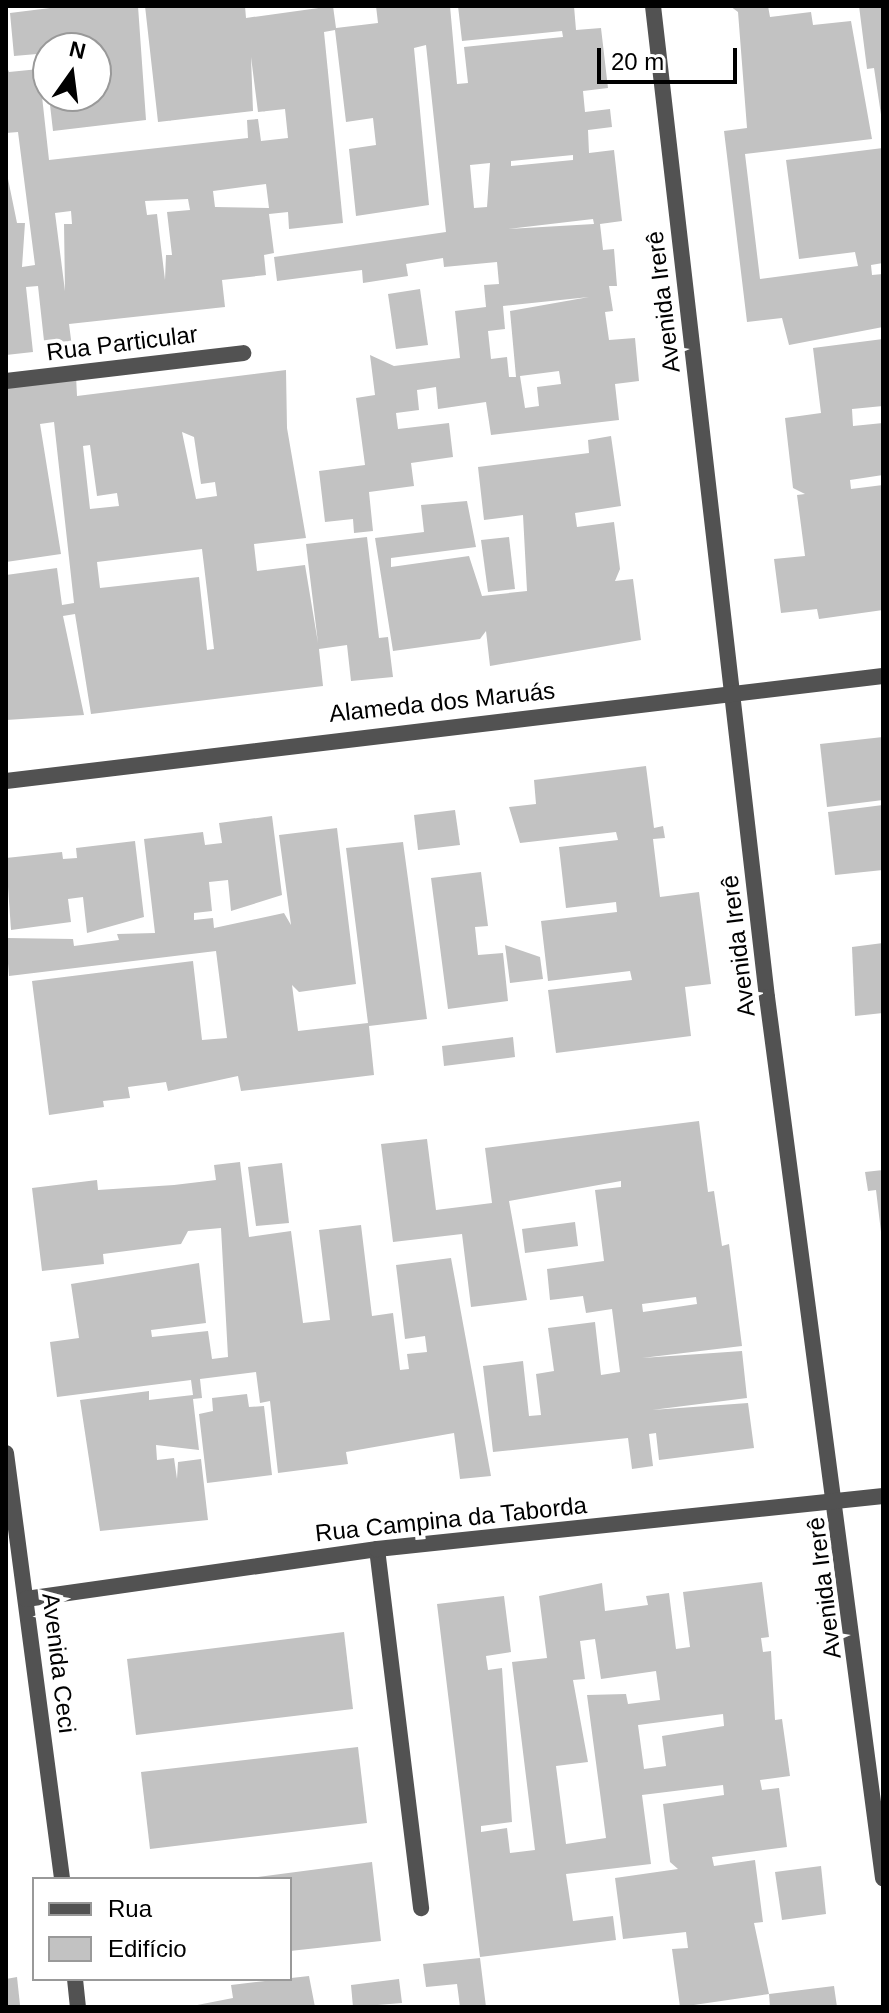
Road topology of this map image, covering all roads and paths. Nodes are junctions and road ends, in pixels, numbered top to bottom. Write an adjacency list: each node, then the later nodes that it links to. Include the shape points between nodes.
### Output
1 (653, 6): 5 (street, Avenida Irerê)
2 (243, 353): 3 (street, Rua Particular)
3 (6, 381)
4 (883, 676): 5 (street, Alameda dos Maruás)
5 (732, 694): 6 (street, Alameda dos Maruás); 10 (street, Avenida Irerê)
6 (6, 781)
7 (6, 1453): 8 (street, Avenida Ceci)
8 (8, 1482): 12 (street, Avenida Ceci)
9 (883, 1496): 10 (street, Rua Campina da Taborda)
10 (838, 1502): 11 (street, Rua Campina da Taborda); 14 (street, Avenida Irerê)
11 (377, 1549): 12 (street, Rua Campina da Taborda); 15 (street)
12 (26, 1599): 13 (street, Avenida Ceci)
13 (62, 1877)
14 (883, 1878)
15 (421, 1908)
16 (75, 1981): 17 (street)
17 (78, 2007)

